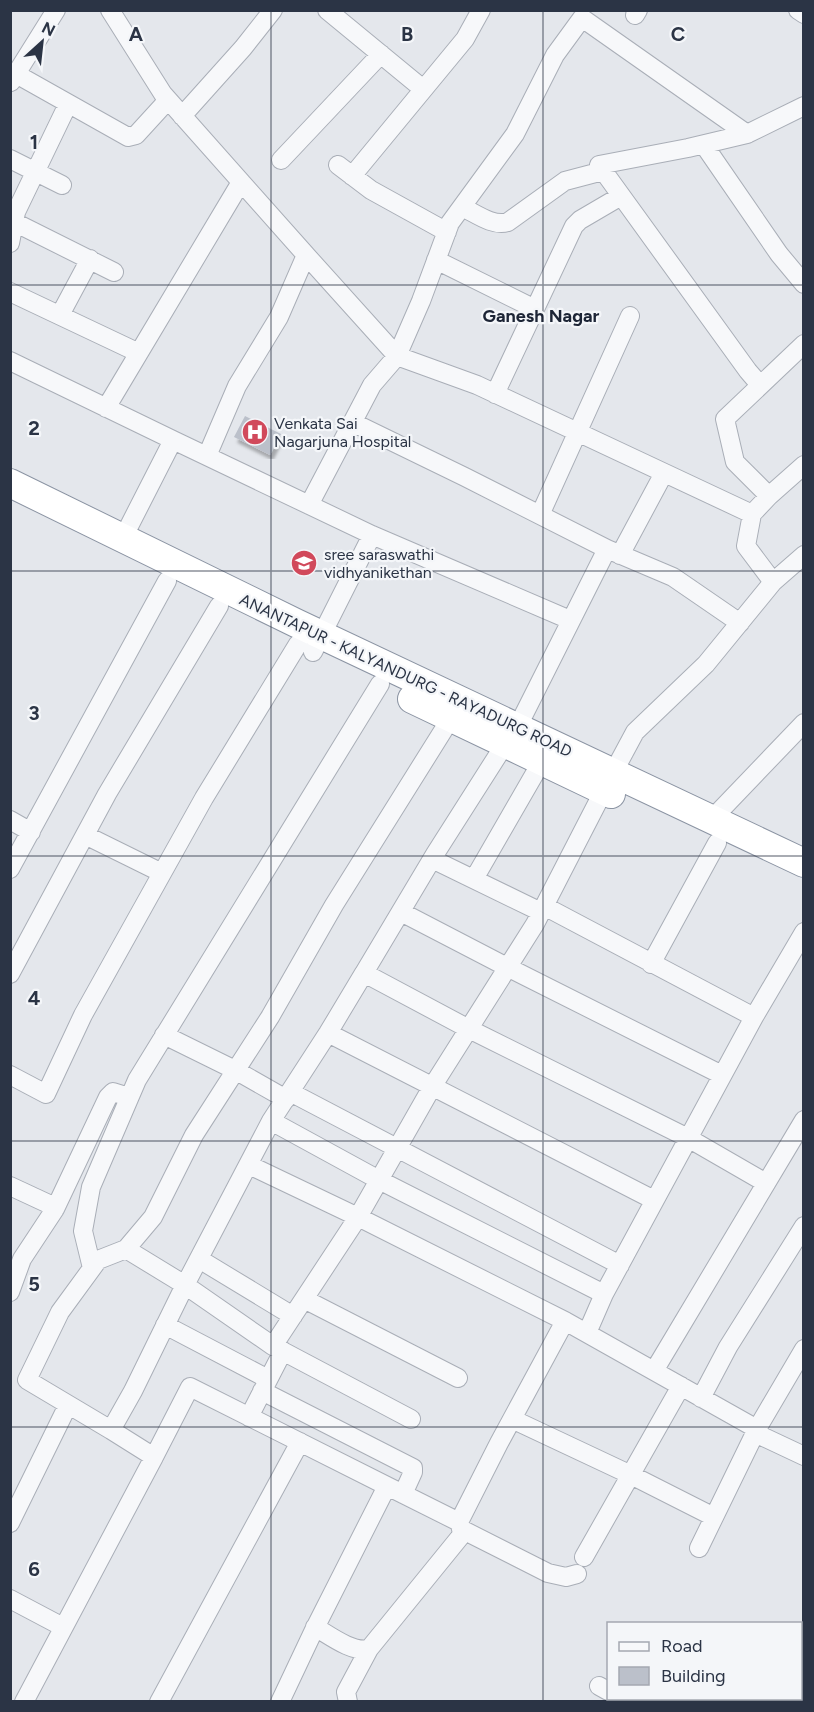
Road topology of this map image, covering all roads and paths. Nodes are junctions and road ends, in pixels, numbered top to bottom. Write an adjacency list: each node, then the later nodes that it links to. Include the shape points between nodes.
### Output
1 (56, 10): 10 (street)
2 (110, 10): 12 (street)
3 (273, 10): 15 (street)
4 (327, 10): 9 (street)
5 (481, 10): 11 (street, via 465,39)
6 (798, 10): 8 (street)
7 (576, 14): 16 (street); 25 (street, via 515,134)
8 (804, 14)
9 (381, 54): 11 (street); 19 (street)
10 (12, 79): 13 (street)
11 (423, 89): 27 (street, via 345,170)
12 (168, 100): 13 (street, via 132,137); 15 (street)
13 (68, 104): 20 (street)
14 (804, 106): 16 (street)
15 (182, 116): 22 (street)
16 (747, 134): 17 (street)
17 (704, 145): 21 (street, via 599,165); 33 (street, via 778,254)
18 (10, 159): 20 (street)
19 (281, 160)
20 (35, 171): 23 (street); 26 (street)
21 (603, 171): 24 (street); 25 (street, via 566,181 503,224)
22 (241, 182): 29 (street); 39 (street)
23 (62, 185)
24 (621, 195): 35 (street, via 574,226); 42 (street)
25 (462, 207): 27 (street)
26 (14, 222): 28 (street); 30 (street)
27 (447, 232): 31 (street)
28 (10, 243)
29 (306, 255): 40 (street); 48 (street, via 279,317 237,386)
30 (90, 259): 32 (street); 36 (street)
31 (436, 260): 35 (street); 40 (street)
32 (114, 272)
33 (804, 284)
34 (10, 292): 36 (street)
35 (535, 309): 43 (street)
36 (60, 315): 39 (street)
37 (630, 316): 46 (street)
38 (804, 344): 42 (street)
39 (139, 353): 44 (street)
40 (397, 356): 43 (street); 45 (street, via 372,385)
41 (10, 361): 44 (street)
42 (760, 385): 52 (street, via 725,419 735,462)
43 (495, 394): 46 (street)
44 (106, 408): 47 (street)
45 (352, 423): 54 (street); 56 (street)
46 (578, 433): 50 (street); 56 (street)
47 (173, 440): 48 (street); 58 (street)
48 (207, 456): 54 (street)
49 (804, 465): 52 (street)
50 (664, 473): 55 (street); 59 (street)
51 (10, 483): 58 (highway, ANANTAPUR - KALYANDURG - RAYADURG ROAD)
52 (769, 496): 55 (street)
53 (10, 504): 61 (highway, ANANTAPUR - KALYANDURG - RAYADURG ROAD)
54 (309, 505): 57 (street)
55 (752, 514): 62 (street, via 746,546)
56 (540, 515): 59 (street)
57 (372, 535): 64 (street); 66 (street)
58 (123, 538): 66 (highway, ANANTAPUR - KALYANDURG - RAYADURG ROAD)
59 (614, 552): 64 (street); 65 (street, via 673,577)
60 (804, 555): 62 (street)
61 (167, 581): 63 (highway, ANANTAPUR - KALYANDURG - RAYADURG ROAD); 74 (street)
62 (773, 582): 65 (street)
63 (219, 606): 66 (highway, ANANTAPUR - KALYANDURG - RAYADURG ROAD); 76 (street)
64 (570, 620): 70 (street)
65 (740, 623): 72 (street, via 706,664 635,732)
66 (311, 644): 67 (highway, ANANTAPUR - KALYANDURG - RAYADURG ROAD); 70 (highway, ANANTAPUR - KALYANDURG - RAYADURG ROAD); 80 (street, via 204,798)
67 (380, 684): 68 (highway, ANANTAPUR - KALYANDURG - RAYADURG ROAD); 93 (street)
68 (451, 718): 70 (highway, ANANTAPUR - KALYANDURG - RAYADURG ROAD); 94 (street)
69 (804, 723): 75 (street)
70 (511, 736): 71 (highway, ANANTAPUR - KALYANDURG - RAYADURG ROAD); 72 (highway, ANANTAPUR - KALYANDURG - RAYADURG ROAD); 77 (street)
71 (542, 761): 72 (highway, ANANTAPUR - KALYANDURG - RAYADURG ROAD); 81 (street)
72 (608, 782): 75 (highway, ANANTAPUR - KALYANDURG - RAYADURG ROAD); 83 (street)
73 (10, 820): 74 (street)
74 (31, 831): 79 (street)
75 (714, 831): 78 (highway, ANANTAPUR - KALYANDURG - RAYADURG ROAD); 82 (highway, ANANTAPUR - KALYANDURG - RAYADURG ROAD); 86 (street)
76 (85, 835): 80 (street); 89 (street)
77 (432, 859): 81 (street); 84 (street)
78 (804, 862)
79 (10, 869)
80 (162, 873): 95 (street, via 83,1015 46,1094)
81 (474, 879): 83 (street)
82 (804, 884)
83 (542, 909): 86 (street); 87 (street)
84 (401, 912): 87 (street); 88 (street)
85 (804, 932): 90 (street)
86 (651, 963): 90 (street)
87 (507, 968): 91 (street); 96 (street)
88 (364, 973): 91 (street); 92 (street)
89 (10, 974)
90 (754, 1017): 96 (street)
91 (469, 1029): 97 (street); 102 (street)
92 (328, 1033): 97 (street); 98 (street)
93 (164, 1035): 94 (street); 99 (street)
94 (235, 1071): 98 (street); 112 (street, via 194,1135 153,1217)
95 (10, 1075)
96 (722, 1075): 102 (street)
97 (432, 1087): 103 (street); 108 (street)
98 (288, 1095): 101 (street); 103 (street)
99 (129, 1097): 109 (street, via 113,1092 108,1097); 115 (street, via 91,1187 83,1230)
100 (804, 1120): 106 (street)
101 (271, 1121): 104 (street); 105 (street)
102 (688, 1138): 106 (street); 108 (street)
103 (397, 1147): 105 (street); 114 (street)
104 (249, 1165): 110 (street); 113 (street)
105 (379, 1180): 110 (street); 118 (street)
106 (766, 1183): 126 (street)
107 (10, 1186): 109 (street)
108 (654, 1200): 114 (street)
109 (55, 1209): 117 (street, via 22,1259)
110 (357, 1217): 119 (street); 121 (street)
111 (804, 1226): 131 (street, via 728,1347)
112 (126, 1249): 115 (street, via 98,1260); 116 (street)
113 (199, 1258): 116 (street); 120 (street)
114 (620, 1265): 118 (street)
115 (92, 1268): 127 (street)
116 (185, 1286): 122 (street); 124 (street)
117 (10, 1292)
118 (604, 1294): 123 (street)
119 (304, 1299): 120 (street); 128 (street)
120 (293, 1316): 124 (street)
121 (565, 1321): 123 (street); 135 (street)
122 (165, 1325): 129 (street); 136 (street)
123 (587, 1333): 126 (street)
124 (278, 1349): 129 (street); 134 (street)
125 (804, 1349): 137 (street)
126 (654, 1371): 130 (street)
127 (19, 1376): 132 (street)
128 (458, 1378)
129 (265, 1385): 133 (street); 142 (street, via 414,1469)
130 (681, 1386): 131 (street); 141 (street)
131 (701, 1398): 137 (street)
132 (68, 1404): 136 (street); 143 (street)
133 (249, 1417): 138 (street); 140 (street, via 190,1388)
134 (411, 1419)
135 (512, 1419): 141 (street); 146 (street)
136 (111, 1430): 140 (street)
137 (756, 1431): 139 (street); 144 (street)
138 (300, 1442): 142 (street); 153 (street)
139 (804, 1456)
140 (154, 1457): 149 (street)
141 (631, 1475): 144 (street); 146 (street, via 581,1565 566,1577 548,1574)
142 (395, 1490): 146 (street); 150 (street)
143 (15, 1503): 145 (street)
144 (714, 1517): 147 (street)
145 (10, 1523)
146 (460, 1525): 151 (street, via 460,1537)
147 (699, 1548)
148 (10, 1599): 149 (street)
149 (63, 1627): 152 (street)
150 (315, 1628): 151 (street, via 352,1648); 154 (street)
151 (369, 1649): 155 (street, via 346,1692)
152 (24, 1701)
153 (159, 1701)
154 (280, 1701)
155 (348, 1701)

